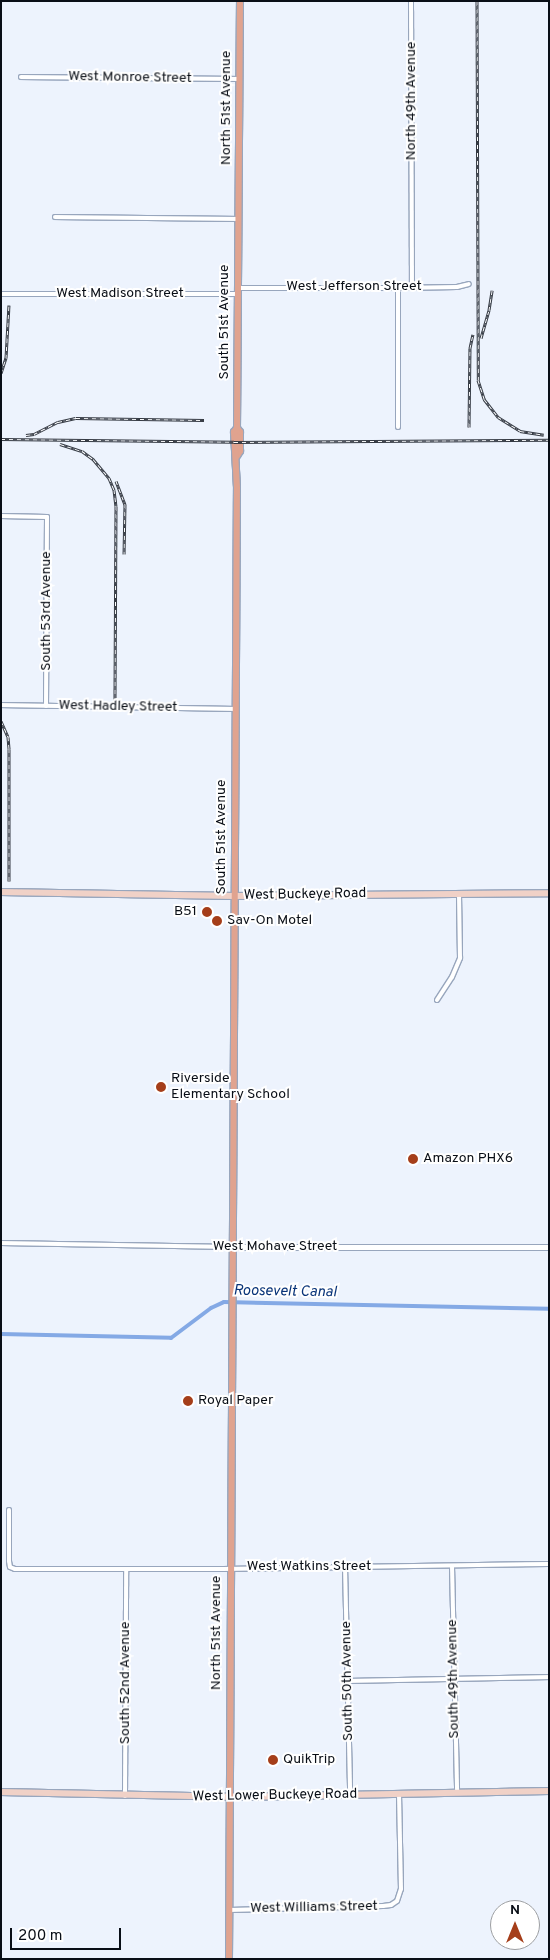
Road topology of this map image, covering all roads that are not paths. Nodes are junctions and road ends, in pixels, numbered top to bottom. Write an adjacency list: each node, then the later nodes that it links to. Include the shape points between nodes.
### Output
1 (240, 1): 4 (main road, North 51st Avenue)
2 (411, 1): 8 (street, North 49th Avenue)
3 (21, 77): 4 (street, West Monroe Street)
4 (239, 79): 5 (main road, North 51st Avenue)
5 (239, 217): 6 (street); 10 (main road, South 51st Avenue)
6 (55, 218)
7 (469, 284): 8 (street, West Jefferson Street)
8 (412, 287): 9 (street, West Jefferson Street)
9 (398, 288): 10 (street, West Jefferson Street); 12 (street)
10 (238, 291): 11 (street, West Madison Street); 16 (main road, South 51st Avenue, via 237,428 234,432 237,456)
11 (1, 294)
12 (398, 427)
13 (1, 516): 15 (street, South 53rd Avenue, via 47,517)
14 (1, 705): 15 (street, West Hadley Street)
15 (46, 706): 16 (street, West Hadley Street)
16 (235, 709): 20 (main road, South 51st Avenue)
17 (1, 892): 20 (main road, West Buckeye Road)
18 (549, 893): 19 (main road, West Buckeye Road)
19 (459, 894): 20 (main road, West Buckeye Road); 21 (street, via 460,958)
20 (234, 896): 23 (main road, South 51st Avenue)
21 (437, 1000)
22 (1, 1243): 23 (street, West Mohave Street)
23 (232, 1247): 24 (street, West Mohave Street); 25 (main road, South 51st Avenue)
24 (549, 1247)
25 (232, 1308): 30 (main road, North 51st Avenue)
26 (9, 1510): 31 (street, West Watkins Street, via 10,1567)
27 (549, 1564): 29 (street, West Watkins Street)
28 (346, 1566): 29 (street, West Watkins Street); 30 (street, West Watkins Street); 34 (street, South 50th Avenue)
29 (452, 1566): 33 (street, South 49th Avenue)
30 (230, 1567): 31 (street, West Watkins Street); 41 (main road, North 51st Avenue)
31 (126, 1569): 40 (street, South 52nd Avenue)
32 (549, 1677): 33 (street)
33 (454, 1679): 34 (street); 37 (street, South 49th Avenue)
34 (348, 1681): 39 (street, South 50th Avenue)
35 (549, 1791): 37 (main road, West Lower Buckeye Road)
36 (1, 1792): 40 (main road, West Lower Buckeye Road)
37 (457, 1793): 38 (main road, West Lower Buckeye Road)
38 (399, 1794): 39 (main road, West Lower Buckeye Road); 42 (street, West Williams Street, via 401,1889 397,1901 383,1906)
39 (350, 1795): 41 (main road, West Lower Buckeye Road)
40 (126, 1796): 41 (main road, West Lower Buckeye Road)
41 (229, 1798): 42 (main road, North 51st Avenue)
42 (229, 1910): 43 (main road, North 51st Avenue)
43 (229, 1959)

